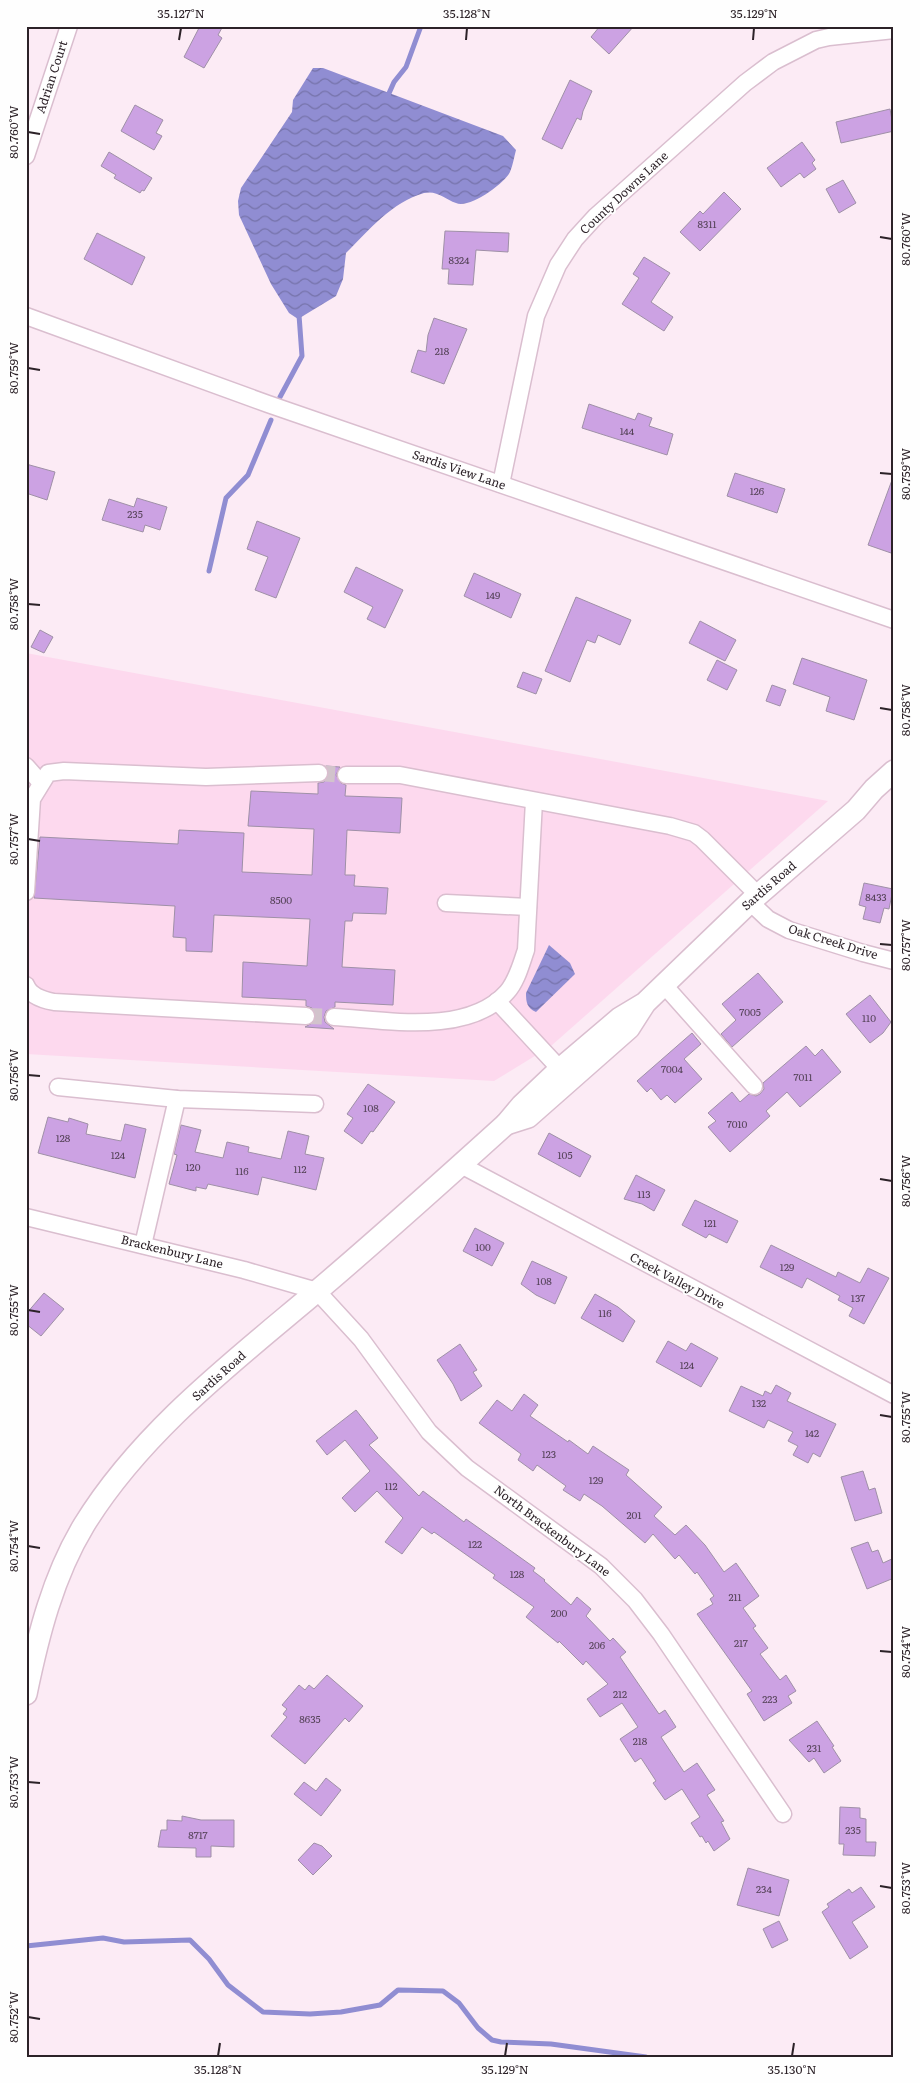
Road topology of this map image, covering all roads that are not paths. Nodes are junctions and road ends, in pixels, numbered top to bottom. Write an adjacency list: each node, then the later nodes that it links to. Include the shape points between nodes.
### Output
1 (69, 26): 3 (street, Adrian Court)
2 (894, 30): 5 (street, County Downs Lane, via 830,36 773,62 745,83 596,216 575,239 558,265 536,316)
3 (26, 156)
4 (26, 316): 5 (street, Sardis View Lane)
5 (501, 484): 6 (street, Sardis View Lane)
6 (894, 620)
7 (26, 766): 11 (street)
8 (894, 771): 14 (main road, Sardis Road, via 856,810)
9 (319, 773): 11 (street, via 206,777 64,771 48,773)
10 (346, 775): 12 (street, Oak Creek Drive, via 400,775)
11 (42, 783): 13 (street, via 32,799)
12 (534, 801): 14 (street, Oak Creek Drive, via 694,833); 16 (street)
13 (26, 892)
14 (754, 898): 17 (street, Oak Creek Drive, via 768,919 789,930); 19 (main road, Sardis Road)
15 (446, 903): 16 (street)
16 (528, 907): 20 (street, via 526,950 508,991)
17 (894, 961)
18 (26, 985): 22 (street, via 40,999 54,1002)
19 (664, 985): 21 (main road, Sardis Road); 25 (street)
20 (497, 1002): 23 (street, via 461,1019 433,1022); 24 (street)
21 (645, 1003): 24 (main road, Sardis Road, via 620,1018); 29 (main road, Sardis Road, via 629,1028 528,1117)
22 (306, 1016)
23 (334, 1017)
24 (560, 1069): 29 (main road, Sardis Road)
25 (754, 1086)
26 (58, 1087): 27 (street)
27 (177, 1099): 28 (street); 32 (street)
28 (315, 1104)
29 (506, 1124): 30 (main road, Sardis Road)
30 (461, 1165): 33 (main road, Sardis Road); 34 (street, Creek Valley Drive)
31 (26, 1217): 32 (street, Brackenbury Lane)
32 (143, 1245): 33 (street, Brackenbury Lane)
33 (317, 1291): 35 (main road, Sardis Road, via 180,1411 109,1487 84,1524 64,1565 49,1603); 36 (street, North Brackenbury Lane, via 361,1339 429,1432 449,1453 601,1566 635,1600)
34 (894, 1395)
35 (26, 1694)
36 (783, 1814)

